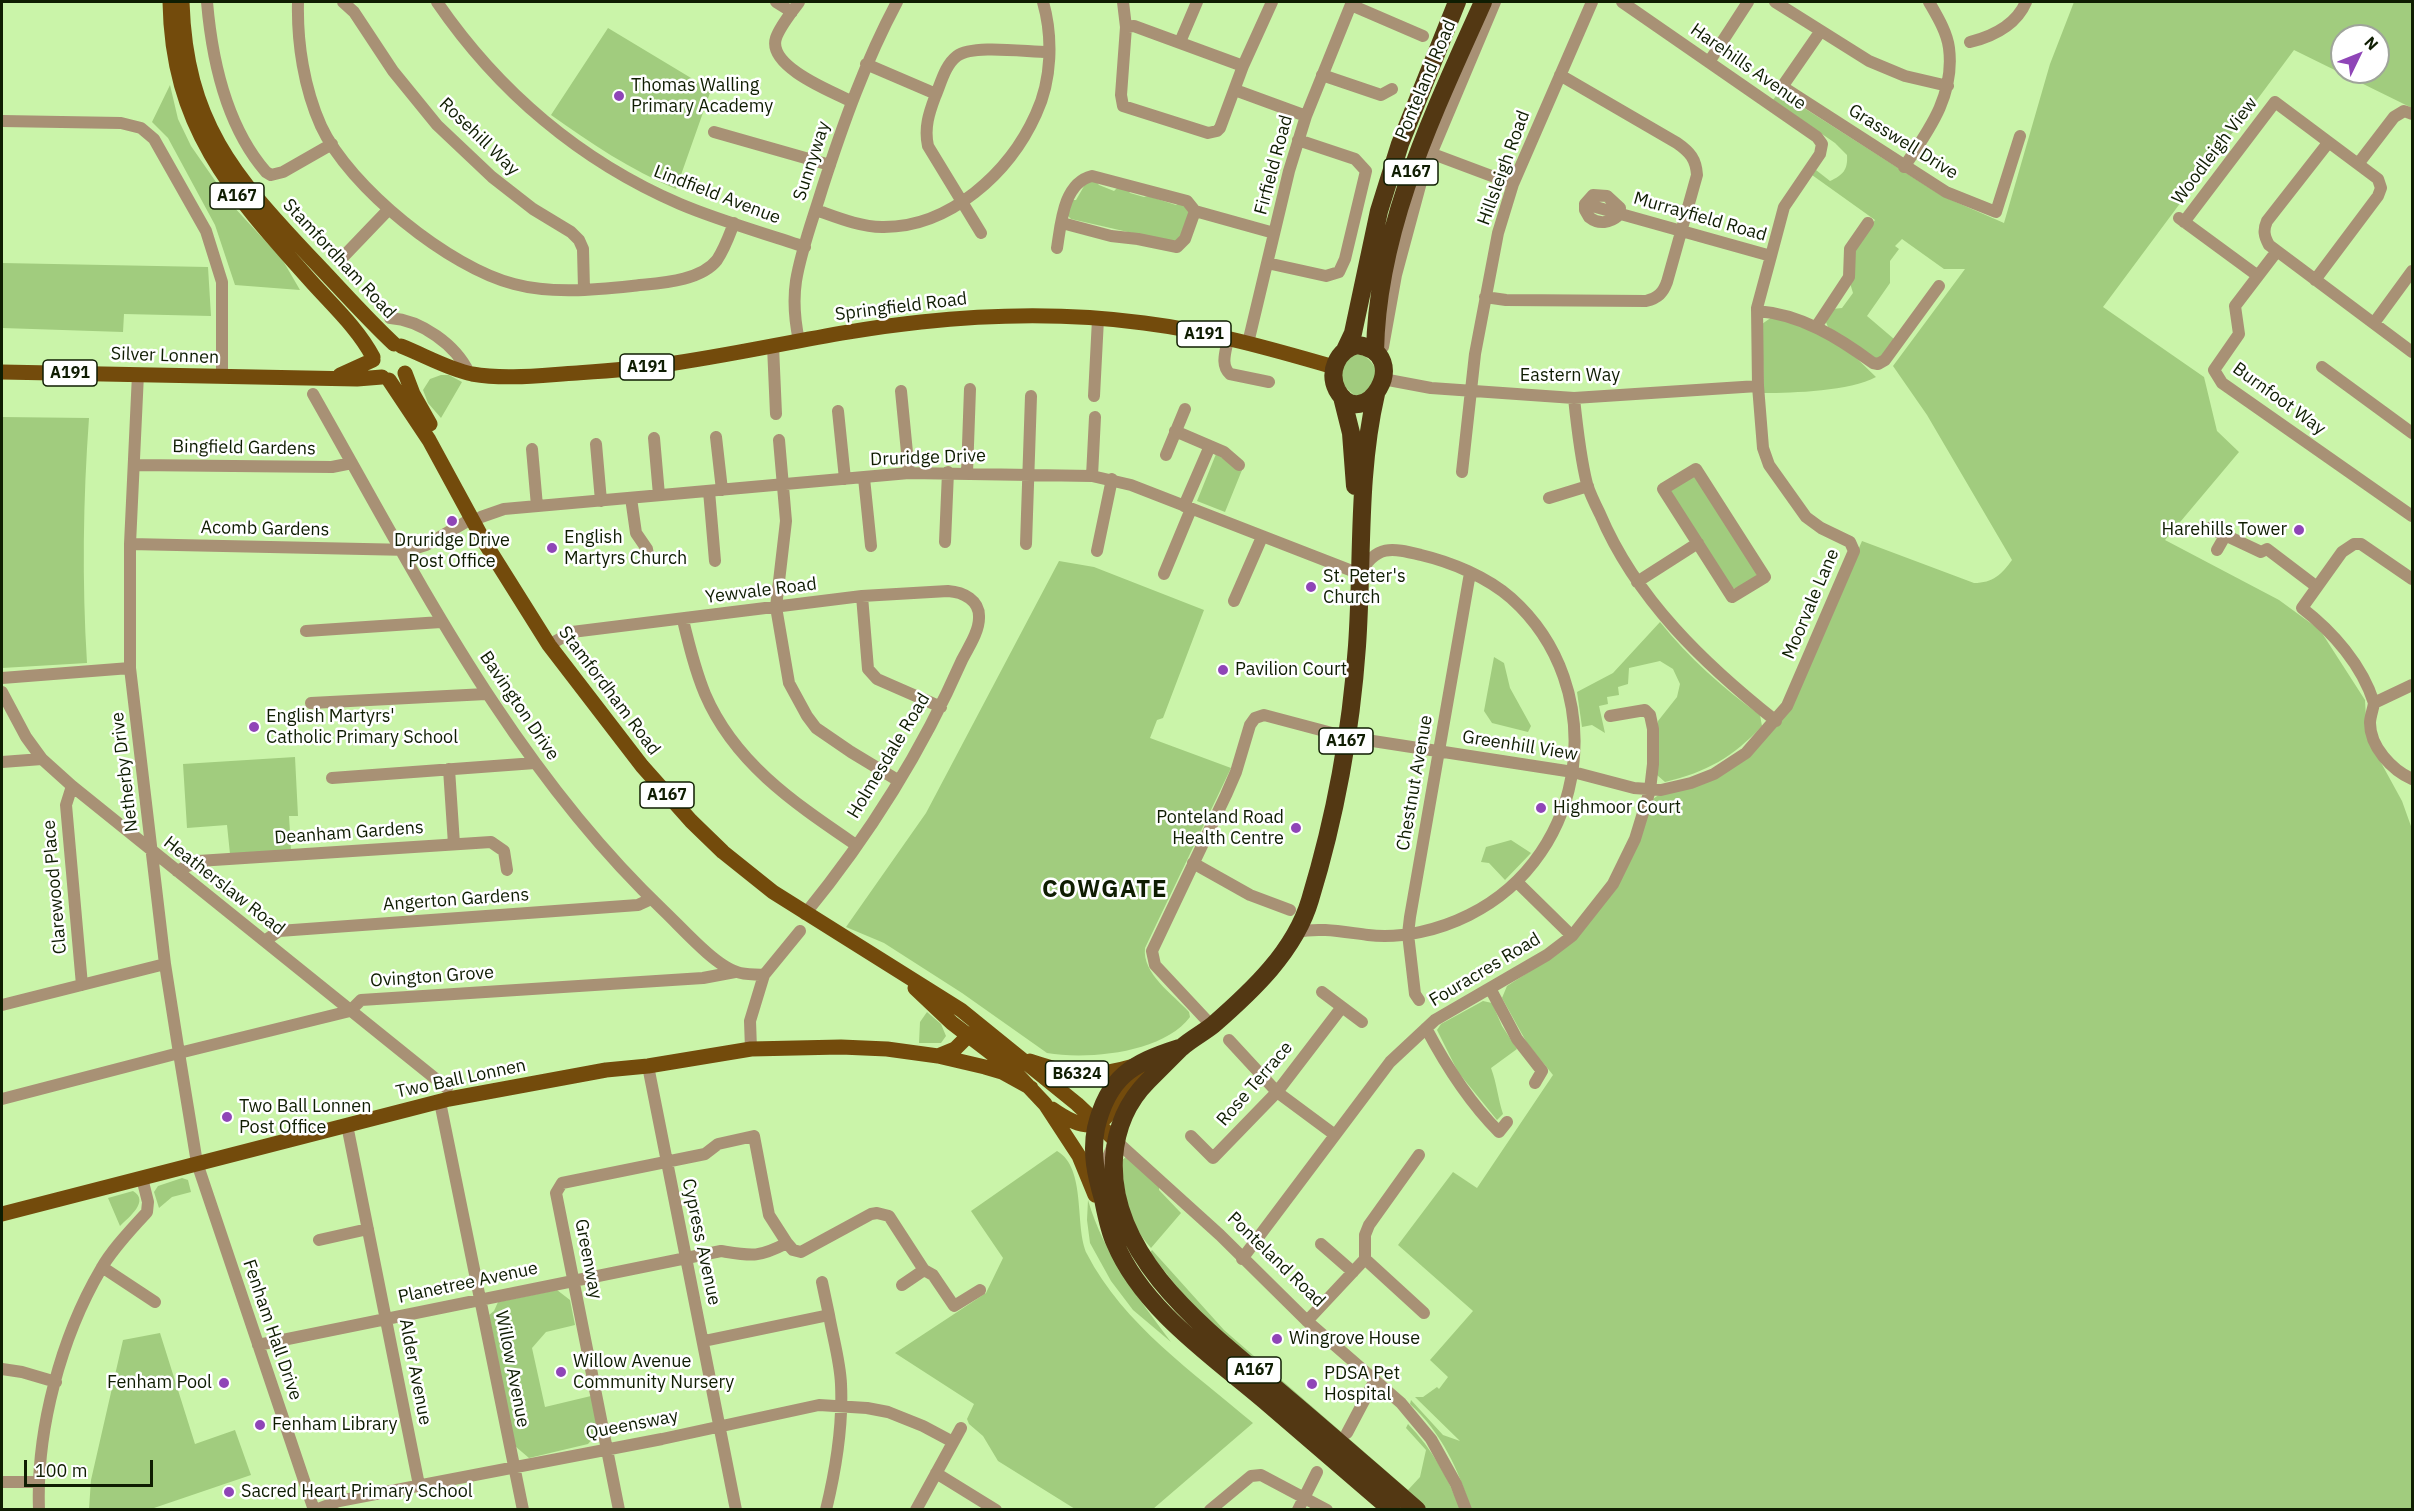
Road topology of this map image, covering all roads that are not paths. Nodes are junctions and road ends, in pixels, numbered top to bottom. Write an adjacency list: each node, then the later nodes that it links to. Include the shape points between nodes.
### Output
1 (170, 2): 88 (main road, Stamfordham Road / A167, via 179,76 191,117 207,151 243,204 356,331)
2 (182, 2): 84 (main road, Stamfordham Road / A167, via 194,85 222,152 258,201)
3 (207, 2): 47 (street, via 218,75 234,121 260,165 271,175 277,175)
4 (298, 2): 47 (street, via 309,92 321,127)
5 (343, 2): 74 (street, Rosehill Way, via 436,125 492,177 579,240 583,249)
6 (437, 2): 58 (street, Lindfield Avenue, via 497,78 560,134 642,186 682,205)
7 (776, 2): 23 (street)
8 (897, 2): 31 (street, Sunnyway)
9 (1043, 2): 29 (street)
10 (1123, 2): 24 (street)
11 (1197, 2): 27 (street)
12 (1272, 2): 32 (street)
13 (1457, 2): 86 (highway, Ponteland Road / A167, via 1400,144 1379,211 1353,333)
14 (1483, 2): 94 (highway, Ponteland Road / A167, via 1422,140 1398,214 1378,303)
15 (1495, 2): 48 (street)
16 (1592, 2): 34 (street, Hillsleigh Road)
17 (1622, 2): 30 (street, Harehills Avenue)
18 (1748, 2): 30 (street)
19 (1775, 2): 25 (street)
20 (1929, 2): 28 (street)
21 (2026, 2): 28 (street, via 2005,28 1988,37)
22 (1352, 3): 26 (street); 33 (street, Firfield Road)
23 (795, 7): 39 (street, via 776,37 778,56 795,72)
24 (1126, 27): 27 (street, via 1134,26); 37 (street, via 1121,95 1123,106 1128,109 1214,133 1220,128)
25 (1820, 32): 35 (street, via 1869,61 1905,76); 51 (street, Grasswell Drive, via 1784,84 1786,89)
26 (1423, 36)
27 (1180, 42): 32 (street)
28 (1949, 47): 35 (street)
29 (1048, 52): 38 (street, via 963,52 946,71); 53 (street, via 1044,92 1025,135 989,181)
30 (1709, 62): 67 (street, Harehills Avenue, via 1817,136 1822,144 1820,154 1784,207)
31 (866, 64): 38 (street); 39 (street, Sunnyway)
32 (1243, 66): 37 (street)
33 (1322, 75): 36 (street, via 1381,95); 41 (street, Firfield Road)
34 (1560, 75): 52 (street, Hillsleigh Road); 61 (street, via 1677,143 1692,156 1697,175)
35 (1948, 86): 51 (street, via 1939,111)
36 (1392, 89)
37 (1234, 90): 41 (street)
38 (936, 94): 53 (street, via 925,134 928,146)
39 (851, 101): 50 (street, Sunnyway)
40 (2412, 114): 49 (street, via 2404,111 2394,117)
41 (1306, 116): 45 (street, Firfield Road)
42 (2, 121): 97 (street, via 121,123 141,128 154,139 206,231 222,282)
43 (714, 132): 50 (street)
44 (2020, 136): 51 (street, Grasswell Drive, via 1996,212 1946,192)
45 (1298, 140): 63 (street, Firfield Road); 69 (street, via 1355,159 1366,171 1345,259 1339,272 1326,276)
46 (2328, 143): 49 (street); 66 (street, via 2267,221 2265,237 2268,245); 71 (street, Woodleigh View, via 2275,102 2181,220)
47 (332, 144): 54 (street)
48 (1432, 154): 52 (street); 94 (street, via 1396,275)
49 (2358, 164): 72 (street, via 2378,179 2381,188)
50 (830, 165): 55 (street, Sunnyway)
51 (1905, 167)
52 (1513, 184): 75 (street, Hillsleigh Road)
53 (963, 201): 55 (street, via 923,220 880,228); 62 (street)
54 (389, 209): 68 (street); 74 (street, via 442,250 492,276 539,289)
55 (816, 210): 64 (street, Sunnyway)
56 (1195, 211): 59 (street, via 1185,239 1177,247); 59 (street, via 1187,201 1092,176 1071,194); 63 (street)
57 (1620, 213): 57 (street, Murrayfield Road, via 1611,221 1593,220 1585,204 1593,195 1607,196 1618,205); 61 (street, Murrayfield Road)
58 (734, 222): 64 (street, Lindfield Avenue); 74 (street, via 715,262 703,271 654,283)
59 (1062, 223): 65 (street)
60 (1868, 223): 80 (street, via 1850,249 1849,277)
61 (1682, 231): 67 (street, Murrayfield Road); 75 (street, via 1664,292 1655,299)
62 (981, 233)
63 (1274, 234): 69 (street, Firfield Road)
64 (805, 247): 82 (street, Sunnyway, via 795,292)
65 (1057, 248)
66 (2277, 250): 71 (street, Burnfoot Way); 72 (street)
67 (1771, 256): 76 (street)
68 (343, 258)
69 (1267, 263): 83 (street, Firfield Road)
70 (2412, 271): 79 (street)
71 (2258, 276): 145 (street, Burnfoot Way, via 2235,306 2240,334 2214,370 2222,383)
72 (2315, 280): 79 (street)
73 (1940, 286): 80 (street, via 1878,364)
74 (584, 289)
75 (1485, 297): 104 (street, Hillsleigh Road)
76 (1757, 311): 80 (street); 101 (street)
77 (390, 318): 95 (street, via 407,319 425,329 463,360)
78 (1098, 319): 81 (main road, Springfield Road / A191, via 1144,322); 82 (main road, Springfield Road / A191, via 990,316 920,322); 107 (street)
79 (2374, 323): 87 (street)
80 (1816, 327)
81 (1228, 339): 83 (main road, Springfield Road / A191); 100 (street, via 1223,364 1227,371)
82 (799, 341): 85 (main road, Springfield Road / A191)
83 (1248, 344): 90 (main road, Springfield Road / A191)
84 (397, 345): 88 (main road, via 379,348); 89 (main road, Springfield Road / A191); 92 (main road, via 408,357)
85 (773, 346): 95 (main road, Springfield Road / A191, via 598,372 538,376); 112 (street)
86 (1345, 350): 90 (highway, A167); 94 (highway, via 1357,345)
87 (2412, 352)
88 (373, 358): 98 (main road, via 375,369); 99 (main road, Silver Lonnen / A191, via 349,373)
89 (443, 363): 92 (main road); 95 (main road, Springfield Road / A191)
90 (1334, 367): 108 (highway, A167, via 1335,385)
91 (2322, 367): 115 (street)
92 (406, 371): 98 (main road, via 398,378); 146 (main road, Stamfordham Road / A167)
93 (2, 372): 96 (main road, Silver Lonnen / A191)
94 (1379, 372): 104 (street, Eastern Way, via 1431,388); 108 (highway, via 1365,402 1355,404); 150 (highway, Ponteland Road / A167, via 1369,424)
95 (470, 373)
96 (138, 375): 97 (main road, Silver Lonnen / A191); 124 (street, Netherby Drive)
97 (222, 377): 99 (main road, Silver Lonnen / A191)
98 (385, 378): 99 (main road, Silver Lonnen / A191); 146 (main road, Stamfordham Road / A167, via 429,440)
99 (328, 379)
100 (1269, 382)
101 (1758, 386): 109 (street, Eastern Way); 184 (street, Moorvale Lane, via 1768,465 1806,517 1850,542 1854,550 1787,706)
102 (970, 389): 127 (street)
103 (901, 391): 129 (street)
104 (1472, 391): 109 (street, Eastern Way); 128 (street, Hillsleigh Road)
105 (312, 394): 123 (street, Bavington Drive)
106 (1031, 396): 130 (street)
107 (1094, 396)
108 (1342, 397): 150 (highway, Ponteland Road / A167, via 1351,433)
109 (1574, 398): 136 (street)
110 (1185, 409): 114 (street)
111 (838, 411): 133 (street)
112 (777, 414)
113 (1095, 417): 131 (street)
114 (1175, 431): 120 (street); 122 (street)
115 (2412, 433)
116 (716, 437): 137 (street)
117 (654, 438): 139 (street)
118 (778, 440): 135 (street)
119 (596, 444): 142 (street)
120 (1210, 446): 125 (street); 144 (street)
121 (532, 449): 143 (street)
122 (1166, 454)
123 (352, 463): 124 (street, Bingfield Gardens, via 332,467); 156 (street, Bavington Drive)
124 (135, 465): 153 (street, Netherby Drive)
125 (1239, 465)
126 (948, 472): 127 (street, Druridge Drive); 129 (street, Druridge Drive); 151 (street)
127 (967, 472): 130 (street, Druridge Drive)
128 (1462, 472)
129 (909, 473): 132 (street, Druridge Drive)
130 (1028, 474): 131 (street, Druridge Drive); 154 (street)
131 (1092, 476): 134 (street, Druridge Drive)
132 (864, 478): 133 (street, Druridge Drive); 155 (street)
133 (845, 479): 135 (street, Druridge Drive)
134 (1112, 479): 144 (street, Druridge Drive); 158 (street)
135 (783, 485): 137 (street, Druridge Drive); 170 (street, via 786,521)
136 (1588, 486): 141 (street); 165 (street, via 1609,536)
137 (722, 490): 138 (street, Druridge Drive)
138 (709, 491): 139 (street, Druridge Drive); 160 (street)
139 (659, 495): 140 (street, Druridge Drive)
140 (631, 498): 142 (street, Druridge Drive); 159 (street, via 636,533)
141 (1550, 498)
142 (601, 501): 143 (street, Druridge Drive)
143 (537, 506): 146 (street, Druridge Drive, via 504,509)
144 (1188, 507): 149 (street, Druridge Drive); 162 (street)
145 (2411, 512)
146 (476, 518): 156 (street, Acomb Gardens, via 426,545); 174 (main road, Stamfordham Road / A167, via 501,568)
147 (2210, 528): 148 (street)
148 (2225, 536): 157 (street); 166 (street, via 2261,552 2267,549)
149 (1262, 537): 163 (street, Druridge Drive); 168 (street)
150 (1360, 538): 163 (highway, Ponteland Road / A167)
151 (945, 542)
152 (1698, 543): 152 (street, via 1664,489 1696,469 1765,577 1732,597); 165 (street)
153 (130, 544): 156 (street, Acomb Gardens); 175 (street, Netherby Drive)
154 (1026, 544)
155 (871, 546)
156 (399, 550): 172 (street, Bavington Drive)
157 (2217, 550)
158 (1097, 551)
159 (649, 560)
160 (715, 561)
161 (1470, 573): 163 (street, via 1428,557 1385,550 1377,553); 186 (street, Chestnut Avenue); 191 (street, via 1511,598 1551,648 1564,676 1572,709)
162 (1164, 574)
163 (1360, 574): 185 (highway, Ponteland Road / A167)
164 (2412, 579): 166 (street, via 2361,544 2354,544 2342,552)
165 (1637, 582): 184 (street, via 1686,642)
166 (2317, 586): 181 (street, via 2302,608 2322,623 2350,657)
167 (862, 597): 169 (street, Yewvale Road, via 955,591); 170 (street, Yewvale Road); 182 (street, via 868,669 877,679)
168 (1234, 602)
169 (976, 606): 182 (street, Holmesdale Road, via 978,626)
170 (776, 608): 171 (street, Yewvale Road); 194 (street, via 789,683 807,716 827,736)
171 (683, 620): 174 (street, Yewvale Road, via 572,632); 198 (street, via 706,697 742,754 775,788)
172 (441, 622): 173 (street); 179 (street, Bavington Drive)
173 (306, 631)
174 (549, 645): 207 (main road, Stamfordham Road / A167, via 642,766 691,821 758,881)
175 (130, 668): 176 (street); 199 (street, Netherby Drive)
176 (2, 678)
177 (2412, 684): 181 (street)
178 (2, 692): 187 (street, Heatherslaw Road)
179 (486, 693): 180 (street); 189 (street, Bavington Drive)
180 (311, 703)
181 (2374, 704): 193 (street, via 2370,724 2382,755 2398,773)
182 (941, 707): 194 (street, Holmesdale Road)
183 (1610, 716): 196 (street, Fouracres Road, via 1645,710 1650,715)
184 (1776, 721): 196 (street, Moorvale Lane, via 1746,753 1714,774 1670,789)
185 (1347, 736): 186 (street, Greenhill View); 200 (street, Greenhill View, via 1264,715 1256,718 1250,725 1236,772); 205 (highway, Ponteland Road / A167)
186 (1439, 751): 191 (street, Greenhill View); 211 (street, Chestnut Avenue)
187 (42, 759): 188 (street); 195 (street, Heatherslaw Road)
188 (2, 762)
189 (535, 763): 190 (street); 204 (street, Bavington Drive, via 615,863)
190 (449, 769): 192 (street); 197 (street)
191 (1573, 772): 196 (street, Greenhill View); 203 (street, via 1571,788 1552,834)
192 (332, 778)
193 (2412, 779)
194 (899, 781): 198 (street, Holmesdale Road)
195 (72, 786): 199 (street, Heatherslaw Road); 218 (street, Clarewood Place, via 66,805)
196 (1650, 790): 212 (street, Fouracres Road, via 1635,838 1613,884)
197 (454, 844): 201 (street, Deanham Gardens, via 491,842 504,851); 202 (street, Deanham Gardens, via 198,861)
198 (856, 845): 207 (street, Holmesdale Road)
199 (152, 852): 202 (street, Heatherslaw Road); 214 (street, Netherby Drive)
200 (1193, 863): 206 (street, via 1250,895); 227 (street, via 1152,951 1155,965)
201 (507, 870)
202 (177, 871): 213 (street, Heatherslaw Road)
203 (1517, 882): 211 (street, via 1471,914); 212 (street)
204 (651, 899): 213 (street, Angerton Gardens, via 638,905 279,931); 215 (street, Bavington Drive, via 708,954)
205 (1309, 904): 208 (street); 210 (highway, Ponteland Road / A167)
206 (1290, 910)
207 (805, 914): 217 (main road, Stamfordham Road / A167)
208 (1326, 929): 210 (street); 211 (street, via 1371,935)
209 (800, 931): 216 (street)
210 (1296, 932): 227 (highway, Ponteland Road / A167, via 1259,981)
211 (1408, 934): 222 (street, Chestnut Avenue)
212 (1572, 936): 219 (street, Fouracres Road)
213 (266, 940): 225 (street, Heatherslaw Road)
214 (165, 964): 218 (street); 234 (street, Netherby Drive)
215 (735, 972): 216 (street, Bavington Drive); 225 (street, Ovington Grove, via 703,978 361,1000)
216 (764, 975): 233 (street, via 750,1021)
217 (903, 975): 229 (main road, Stamfordham Road / A167, via 930,1002); 229 (main road, Stamfordham Road / A167, via 947,1000)
218 (82, 985): 223 (street)
219 (1491, 990): 228 (street, Fouracres Road); 241 (street, via 1517,1039 1542,1071)
220 (2, 992): 223 (street)
221 (1322, 992): 224 (street)
222 (1419, 1000)
223 (2, 1005)
224 (1342, 1007): 226 (street); 243 (street, Rose Terrace)
225 (350, 1011): 234 (street, Ovington Grove); 244 (street, Heatherslaw Road)
226 (1362, 1022)
227 (1212, 1026): 232 (highway, Ponteland Road / A167)
228 (1426, 1028): 247 (street, via 1486,1119 1499,1132); 250 (street, Fouracres Road, via 1390,1062)
229 (977, 1032): 231 (main road); 235 (main road); 236 (main road, Stamfordham Road / A167)
230 (1229, 1041): 243 (street)
231 (984, 1046): 237 (main road); 242 (main road, A167)
232 (1182, 1048): 238 (highway, Ponteland Road / A167); 240 (highway, Ponteland Road / A167)
233 (751, 1049): 235 (main road, Two Ball Lonnen, via 887,1049); 239 (main road, Two Ball Lonnen)
234 (179, 1053): 245 (street, Ovington Grove); 255 (street, Netherby Drive)
235 (938, 1056): 237 (main road, Two Ball Lonnen)
236 (1021, 1058): 240 (main road, B6324, via 1089,1076); 248 (main road, Stamfordham Road / A167)
237 (962, 1061): 242 (main road, Two Ball Lonnen, via 1002,1072)
238 (1168, 1062): 248 (main road, A167, via 1140,1072 1122,1091 1111,1113); 252 (highway, Ponteland Road / A167, via 1130,1103)
239 (648, 1066): 244 (main road, Two Ball Lonnen); 254 (street, Cypress Avenue)
240 (1134, 1066): 248 (highway, Ponteland Road / A167, via 1114,1085)
241 (1535, 1083)
242 (1031, 1088): 246 (main road, A167)
243 (1277, 1092): 250 (street); 251 (street, Rose Terrace, via 1213,1158)
244 (443, 1095): 249 (main road, Two Ball Lonnen); 274 (street, Willow Avenue)
245 (2, 1099)
246 (1045, 1104): 248 (main road, B6324, via 1083,1125); 261 (main road, A167, via 1079,1156)
247 (1507, 1122)
248 (1097, 1123): 252 (main road, Stamfordham Road / A167); 258 (highway, A167, via 1094,1161)
249 (347, 1125): 255 (main road, Two Ball Lonnen); 259 (street, Alder Avenue)
250 (1335, 1135): 265 (street, Fouracres Road)
251 (1191, 1136)
252 (1115, 1140): 258 (street, via 1106,1164); 265 (street, Ponteland Road); 310 (highway, A167, via 1113,1173 1120,1207 1138,1247 1161,1282 1205,1327)
253 (1419, 1155): 266 (street, via 1370,1225 1365,1235)
254 (667, 1161): 262 (street, Greenway, via 705,1154 718,1144 754,1136 769,1215); 264 (street, Cypress Avenue); 270 (street, Greenway, via 562,1183 556,1193)
255 (197, 1163): 256 (main road, Two Ball Lonnen); 281 (street, Fenham Hall Drive)
256 (142, 1178): 257 (main road, Two Ball Lonnen); 267 (street, via 147,1212)
257 (2, 1214)
258 (1108, 1218): 261 (highway, A167)
259 (368, 1229): 260 (street); 278 (street, Alder Avenue)
260 (319, 1240)
261 (1113, 1241): 309 (highway, A167, via 1129,1269 1165,1313)
262 (787, 1244): 264 (street, Planetree Avenue, via 761,1255 721,1251); 268 (street, via 798,1253 805,1251 871,1214 884,1214 893,1221)
263 (1321, 1244): 269 (street)
264 (685, 1258): 270 (street, Planetree Avenue); 280 (street, Cypress Avenue)
265 (1242, 1259): 279 (street, Ponteland Road)
266 (1365, 1259): 269 (street); 276 (street)
267 (102, 1267): 275 (street); 284 (street, via 67,1340)
268 (924, 1270): 272 (street); 273 (street, via 933,1275 954,1306)
269 (1353, 1272): 279 (street)
270 (573, 1280): 274 (street, Planetree Avenue); 290 (street, Greenway)
271 (822, 1282): 277 (street)
272 (902, 1285)
273 (980, 1290)
274 (479, 1299): 278 (street, Planetree Avenue); 291 (street, Willow Avenue)
275 (155, 1302)
276 (1424, 1313)
277 (829, 1315): 280 (street); 285 (street, via 841,1383)
278 (386, 1318): 281 (street, Planetree Avenue); 296 (street, Alder Avenue)
279 (1307, 1321): 283 (street, Ponteland Road)
280 (704, 1341): 286 (street, Cypress Avenue)
281 (258, 1346): 299 (street, Fenham Hall Drive)
282 (2, 1369): 284 (street)
283 (1375, 1380): 288 (street); 311 (street, Ponteland Road, via 1401,1403 1431,1439)
284 (56, 1382): 295 (street)
285 (841, 1406): 286 (street, Queensway, via 819,1405); 289 (street, Queensway, via 888,1412); 303 (street)
286 (721, 1426): 290 (street, Queensway); 302 (street, Cypress Avenue)
287 (961, 1428): 289 (street)
288 (1347, 1433)
289 (953, 1442): 293 (street)
290 (607, 1449): 291 (street, Queensway); 301 (street, Greenway)
291 (513, 1467): 296 (street, Queensway); 300 (street, Willow Avenue)
292 (1317, 1472): 297 (street)
293 (936, 1473): 304 (street); 305 (street)
294 (2, 1482): 295 (street)
295 (38, 1482): 298 (street)
296 (419, 1485): 299 (street, Queensway)
297 (1303, 1497): 306 (street, via 1261,1475 1251,1476); 307 (street); 308 (street)
298 (39, 1509)
299 (314, 1509)
300 (523, 1509)
301 (619, 1509)
302 (736, 1509)
303 (826, 1509)
304 (916, 1509)
305 (996, 1509)
306 (1210, 1509)
307 (1298, 1509)
308 (1327, 1509)
309 (1392, 1509)
310 (1417, 1509)
311 (1466, 1509)

